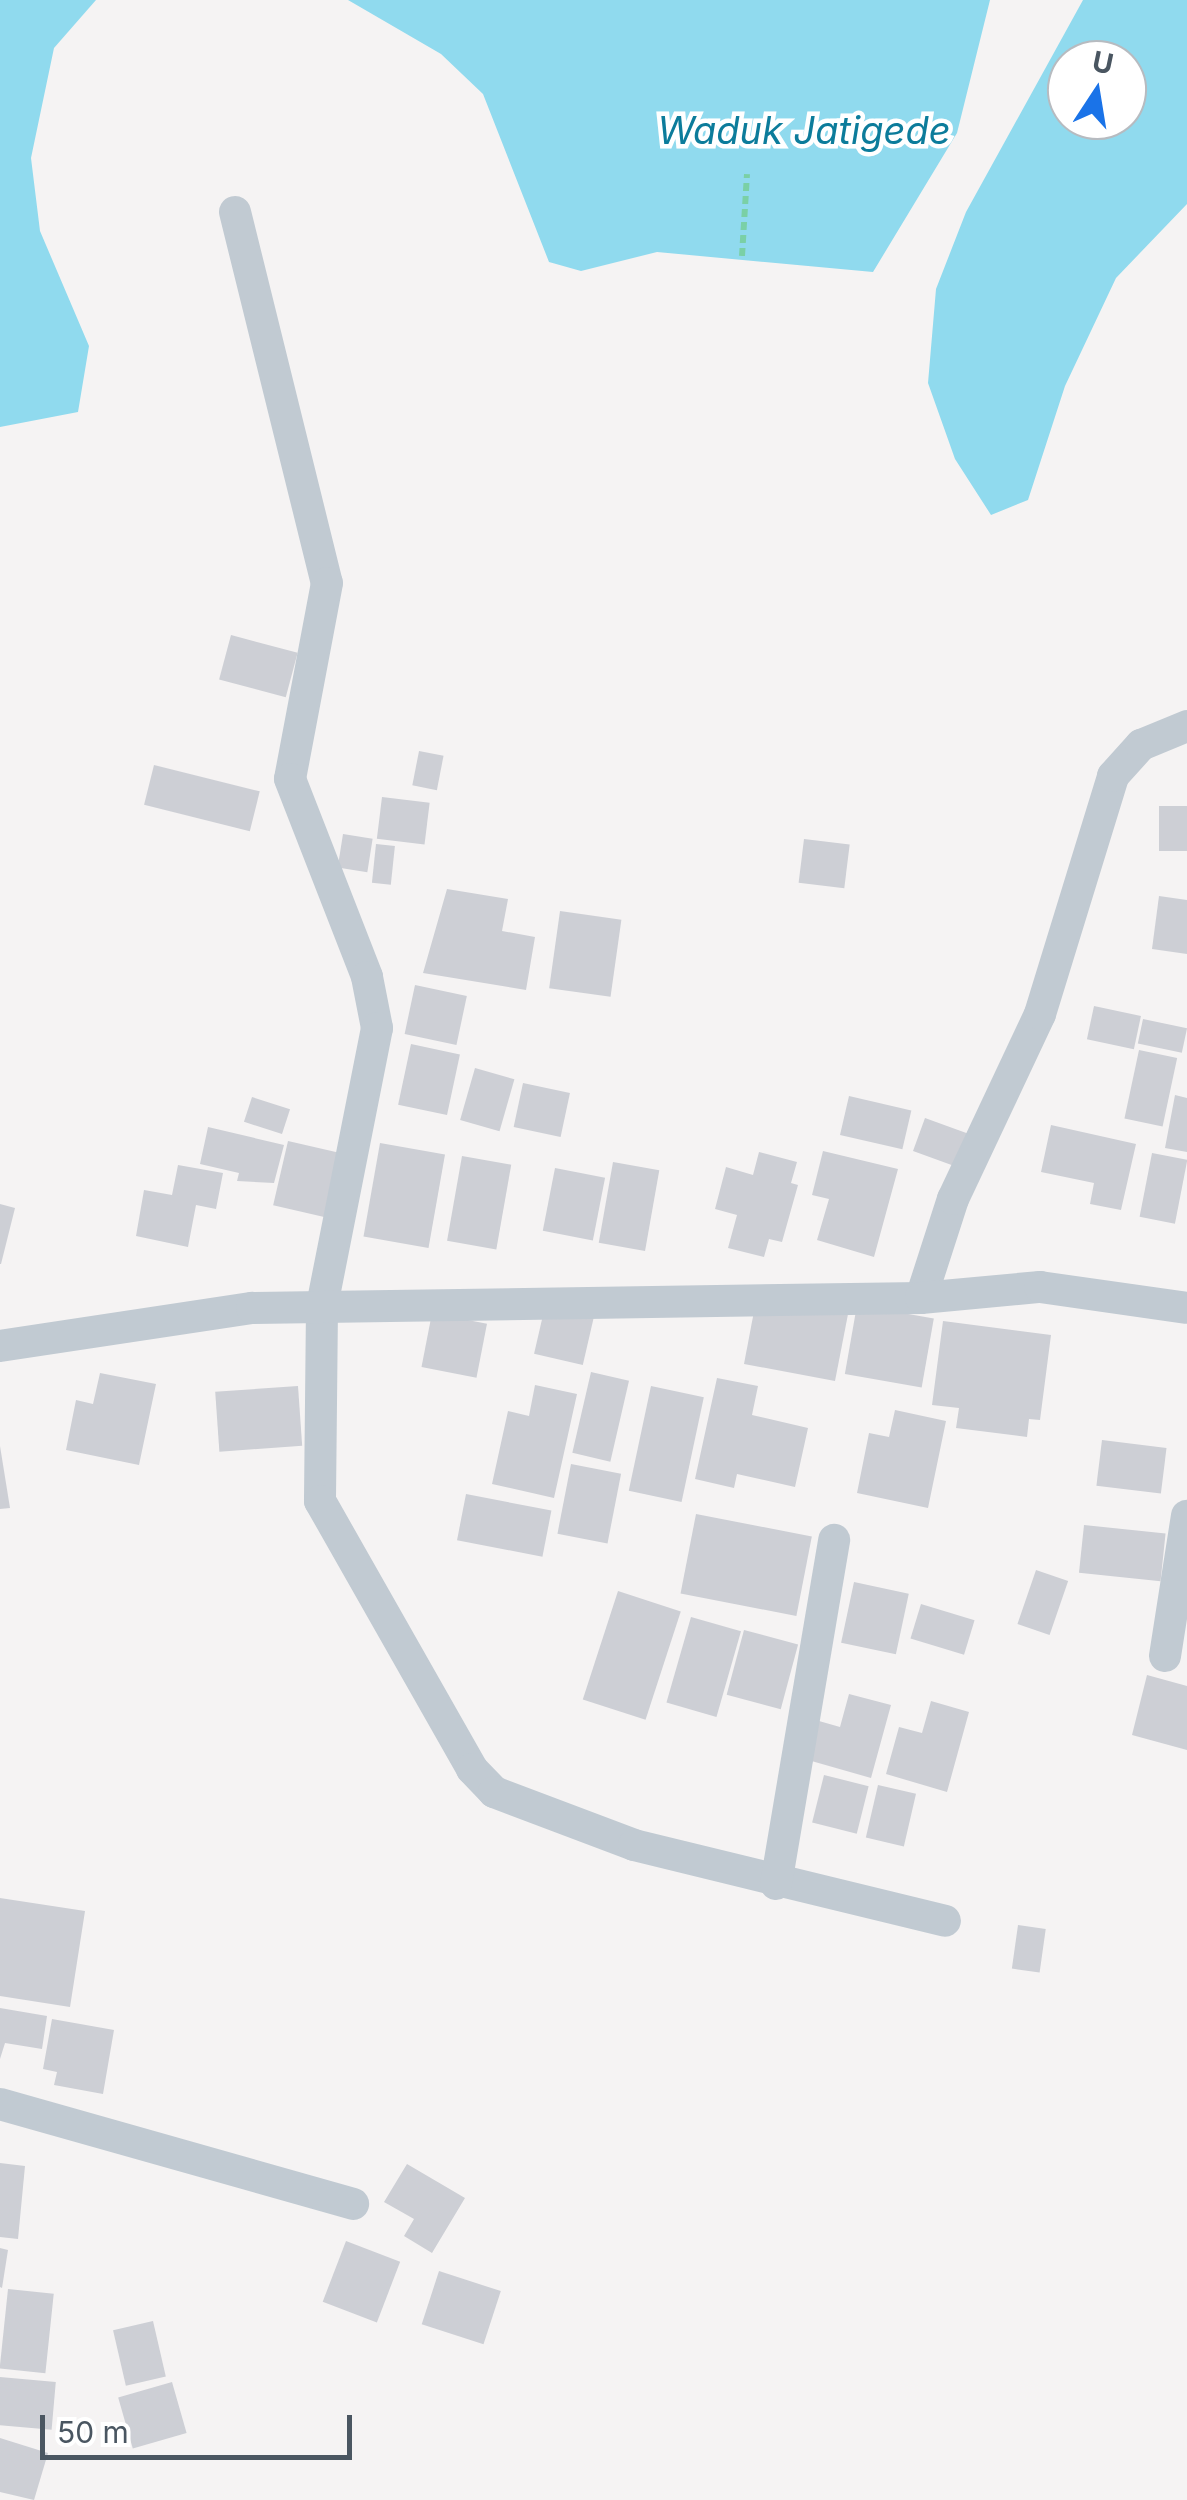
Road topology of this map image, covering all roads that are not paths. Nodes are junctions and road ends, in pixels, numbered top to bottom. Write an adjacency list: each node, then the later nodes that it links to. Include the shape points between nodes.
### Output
1 (234, 212): 4 (street, via 327,583 290,780 367,977 376,1028 375,1072)
2 (1187, 726): 3 (street, via 1141,745 1113,776 1040,1014 953,1200)
3 (921, 1298): 4 (street); 5 (street, via 1040,1287)
4 (322, 1307): 6 (street, via 252,1308); 10 (street, via 320,1501 472,1769 520,1807)
5 (1187, 1308)
6 (0, 1346)
7 (1187, 1516): 9 (street)
8 (834, 1540): 10 (street)
9 (1165, 1656)
10 (776, 1884): 11 (street)
11 (945, 1921)
12 (0, 2104): 13 (street)
13 (352, 2204)

